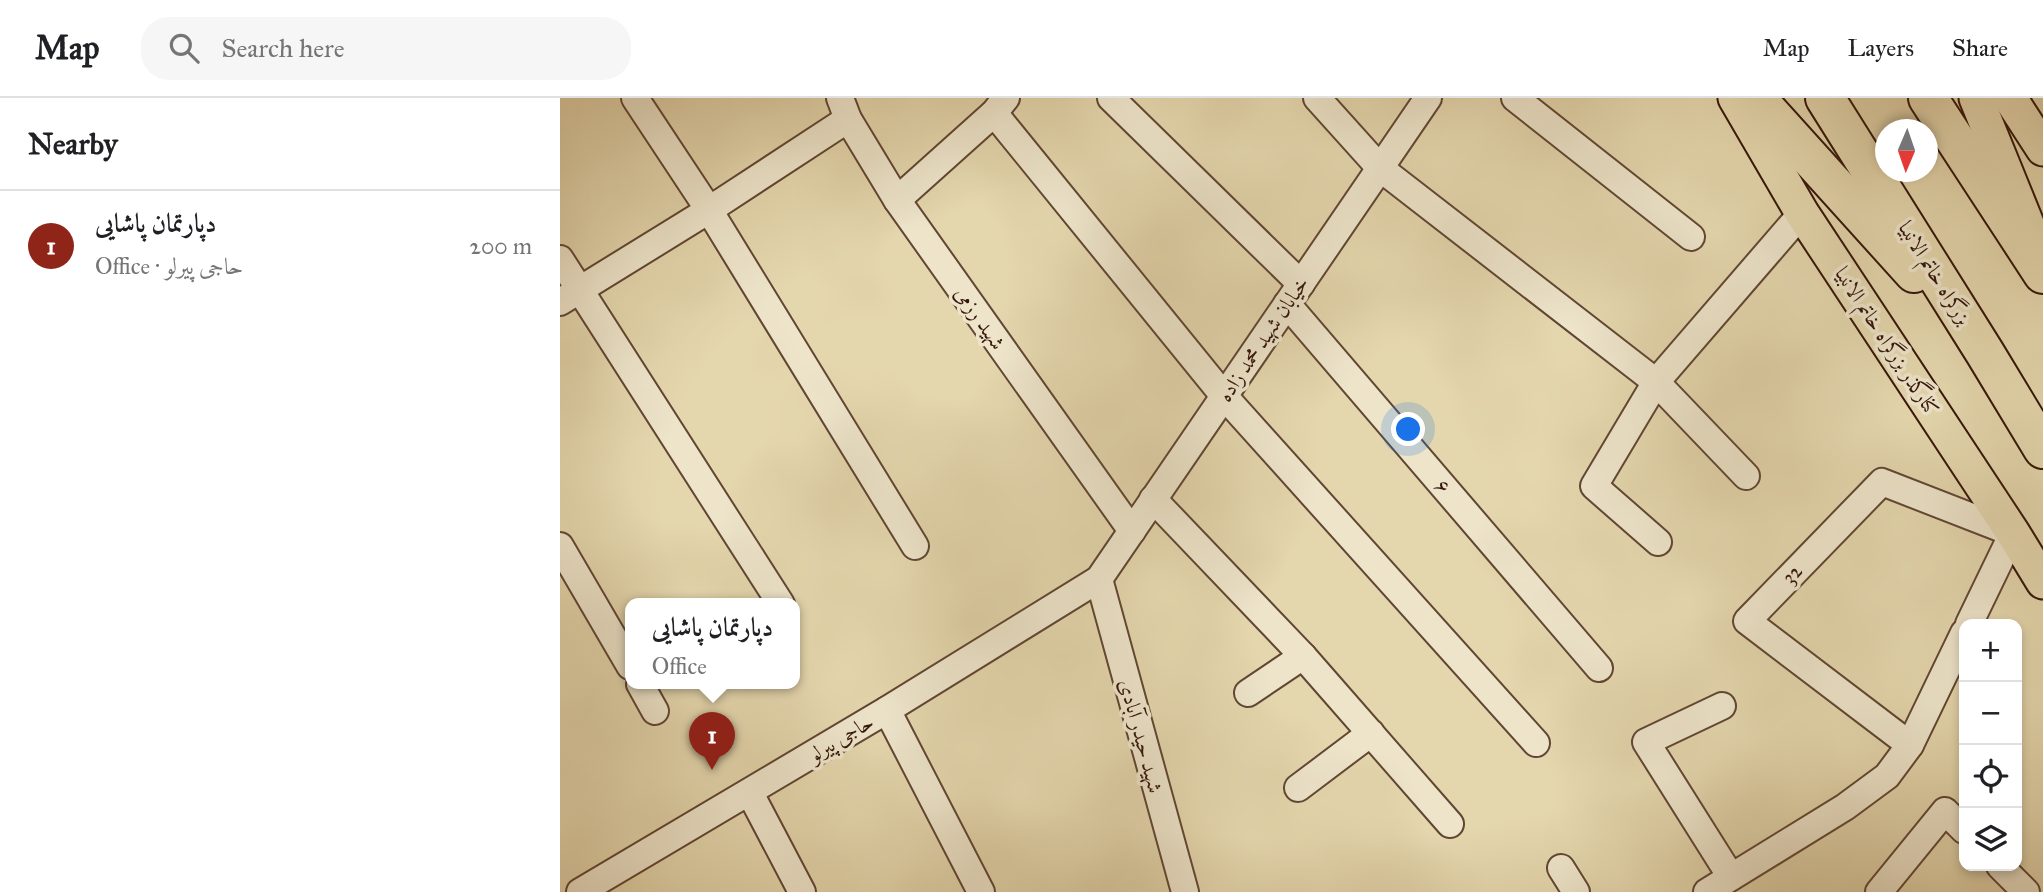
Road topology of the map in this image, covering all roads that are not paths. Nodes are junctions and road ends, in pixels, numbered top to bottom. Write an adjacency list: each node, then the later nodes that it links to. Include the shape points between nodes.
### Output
1 (635, 98): 17 (street)
2 (1111, 98): 23 (street, ۶)
3 (1317, 98): 15 (street)
4 (1428, 98): 15 (street, خیابان شهید محمد زاده)
5 (1515, 98): 19 (street)
6 (1735, 98): 18 (main road, کنارگذر بزرگراه خاتم الانبیا)
7 (1756, 98): 25 (highway)
8 (1825, 98): 25 (highway, بزرگراه خاتم الانبیا)
9 (1928, 98): 22 (highway)
10 (1976, 98): 21 (main road)
11 (2010, 98): 14 (main road)
12 (1000, 105): 16 (street); 27 (street)
13 (844, 108): 16 (street, شهید رزمی); 17 (street)
14 (2041, 140)
15 (1380, 168): 23 (street, خیابان شهید محمد زاده); 26 (street)
16 (897, 200): 31 (street, شهید رزمی)
17 (709, 210): 24 (street); 35 (street)
18 (1802, 213): 26 (street); 32 (main road, کنارگذر بزرگراه خاتم الانبیا)
19 (1691, 237)
20 (560, 259): 24 (street)
21 (2043, 262)
22 (2043, 274)
23 (1294, 294): 27 (street, خیابان شهید محمد زاده); 43 (street, ۶)
24 (570, 296): 38 (street)
25 (1985, 353): 28 (highway, بزرگراه خاتم الانبیا)
26 (1657, 382): 29 (street); 33 (street, via 1594,486)
27 (1224, 396): 30 (street, خیابان شهید محمد زاده); 50 (street)
28 (2043, 449)
29 (1746, 476)
30 (1153, 499): 31 (street, خیابان شهید محمد زاده); 41 (street)
31 (1132, 531): 36 (street, خیابان شهید محمد زاده)
32 (2013, 533): 37 (main road, کنارگذر بزرگراه خاتم الانبیا); 39 (street); 51 (street, 32, via 1882,482 1747,621)
33 (1658, 542)
34 (560, 546): 42 (street)
35 (915, 546)
36 (1098, 579): 47 (street, حاجی پیرلو); 63 (street, شهید حیدر آبادی)
37 (2043, 582)
38 (777, 598)
39 (1971, 619)
40 (1959, 644): 51 (street)
41 (1303, 656): 45 (street); 49 (street)
42 (625, 657)
43 (1599, 668)
44 (643, 689): 48 (street)
45 (1248, 693)
46 (1722, 706): 58 (street, via 1646,742)
47 (887, 710): 53 (street, حاجی پیرلو); 62 (street)
48 (655, 711)
49 (1371, 733): 52 (street); 54 (street)
50 (1536, 743)
51 (1910, 745): 58 (street, via 1887,776 1845,807)
52 (1298, 788)
53 (750, 793): 59 (street, حاجی پیرلو); 61 (street)
54 (1450, 824)
55 (1959, 825): 66 (street, via 1945,811)
56 (1561, 868): 64 (street)
57 (2005, 871): 67 (street)
58 (1731, 877): 65 (street)
59 (616, 883): 60 (street, حاجی پیرلو)
60 (580, 892)
61 (802, 892)
62 (981, 892)
63 (1185, 892)
64 (1576, 892)
65 (1707, 892)
66 (1879, 892)
67 (2025, 892)

